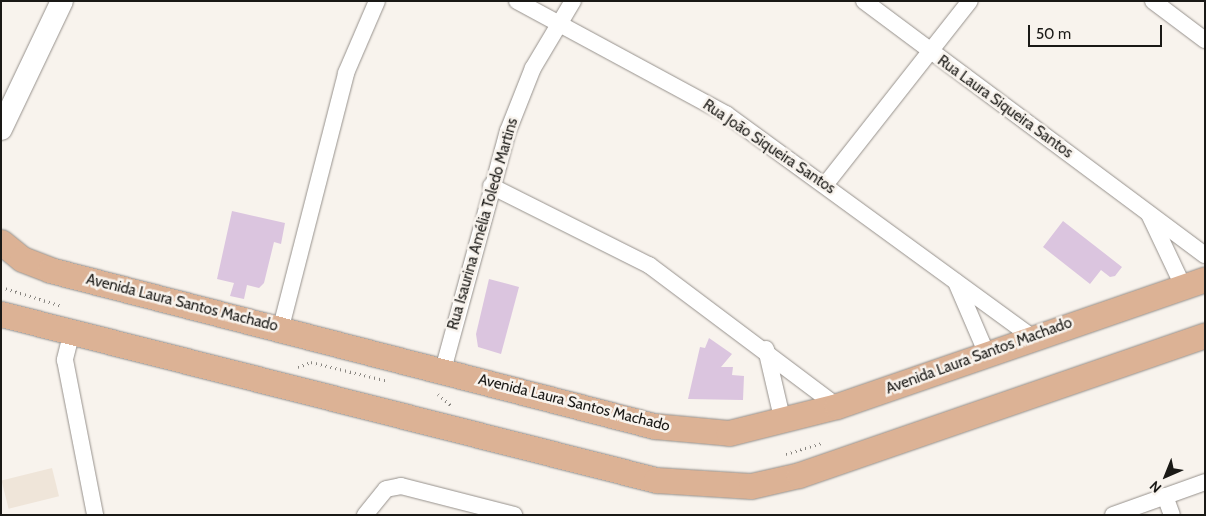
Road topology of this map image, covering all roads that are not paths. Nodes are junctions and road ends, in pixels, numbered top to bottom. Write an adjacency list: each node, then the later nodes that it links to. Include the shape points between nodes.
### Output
1 (62, 1): 11 (main road)
2 (377, 1): 21 (street, via 346,73)
3 (517, 1): 8 (street, Rua João Siqueira Santos)
4 (572, 1): 8 (street, Rua Isaurina Amélia Toledo Martins)
5 (864, 1): 10 (street, Rua Laura Siqueira Santos)
6 (970, 1): 10 (street)
7 (1153, 1): 9 (street)
8 (557, 24): 12 (street, Rua João Siqueira Santos, via 726,114); 13 (street, Rua Isaurina Amélia Toledo Martins, via 533,68)
9 (1205, 40)
10 (930, 52): 12 (street); 14 (street, Rua Laura Siqueira Santos)
11 (1, 129)
12 (825, 185): 17 (street, Rua João Siqueira Santos)
13 (491, 186): 24 (street, via 649,265); 26 (street, Rua Isaurina Amélia Toledo Martins)
14 (1148, 212): 16 (street, Rua Laura Siqueira Santos); 18 (street, Rua Laura Siqueira Santos)
15 (1, 242): 21 (main road, Avenida Laura Santos Machado, via 22,259 50,270)
16 (1205, 254)
17 (956, 282): 23 (street, Rua João Siqueira Santos); 25 (street)
18 (1194, 283): 23 (main road, Avenida Laura Santos Machado)
19 (1, 314): 20 (main road)
20 (69, 319): 22 (main road, via 656,480 751,486 799,475); 31 (street, via 65,360)
21 (281, 327): 26 (main road, Avenida Laura Santos Machado)
22 (1205, 335)
23 (1030, 336): 25 (main road, Avenida Laura Santos Machado)
24 (766, 349): 27 (street); 28 (street)
25 (986, 352): 27 (main road, Avenida Laura Santos Machado)
26 (442, 370): 28 (main road, Avenida Laura Santos Machado, via 654,426 729,433)
27 (837, 406): 28 (main road, Avenida Laura Santos Machado)
28 (784, 422)
29 (1205, 482): 30 (street)
30 (1165, 496): 34 (street); 35 (street)
31 (95, 515)
32 (364, 515): 33 (street, via 386,489 401,486)
33 (514, 515)
34 (1113, 515)
35 (1172, 515)

